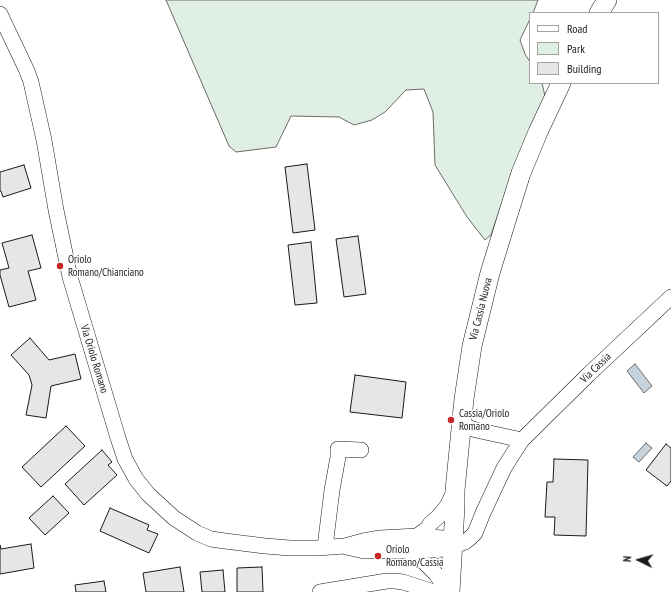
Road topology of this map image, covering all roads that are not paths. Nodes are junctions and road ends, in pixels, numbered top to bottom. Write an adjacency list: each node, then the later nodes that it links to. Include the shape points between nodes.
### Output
1 (607, 0): 2 (main road)
2 (600, 12)
3 (0, 14): 13 (street, Via Oriolo Romano, via 31,82 70,277 124,458 136,479 174,518 211,539 290,548)
4 (561, 84): 6 (main road, Via Cassia Nuova, via 521,173 490,273 472,346)
5 (671, 297): 7 (street, Via Cassia)
6 (462, 425): 7 (street); 9 (main road, Via Cassia Nuova)
7 (522, 440): 12 (street, Via Cassia, via 498,478 475,533 465,542)
8 (361, 450): 13 (street, via 338,449)
9 (455, 490): 10 (street, via 438,517); 12 (main road, Via Cassia Nuova)
10 (417, 536): 11 (street, Via Oriolo Romano, via 380,538); 12 (street, Via Oriolo Romano, via 443,538)
11 (345, 546): 13 (street, Via Oriolo Romano); 14 (street, Via Oriolo Romano, via 364,551)
12 (452, 546): 14 (street, Via Oriolo Romano, via 435,550); 17 (main road)
13 (325, 547)
14 (407, 551): 17 (street, via 423,561)
15 (320, 592): 16 (street, via 395,581)
16 (434, 592)
17 (448, 592)

